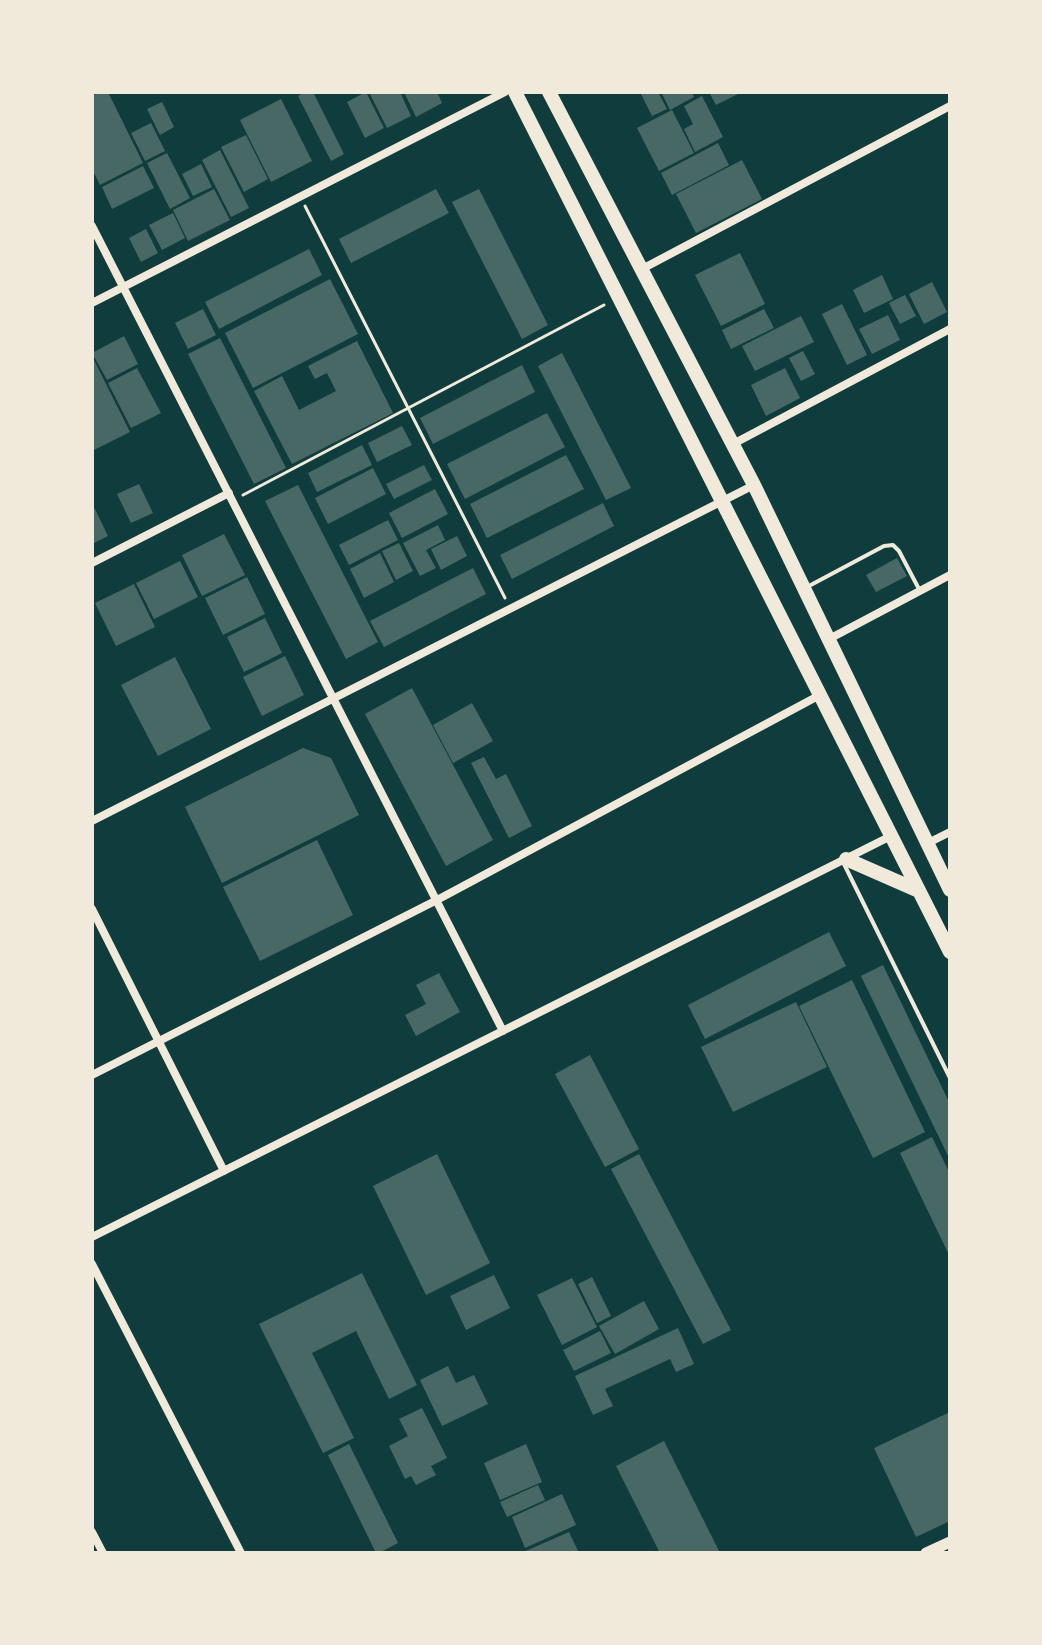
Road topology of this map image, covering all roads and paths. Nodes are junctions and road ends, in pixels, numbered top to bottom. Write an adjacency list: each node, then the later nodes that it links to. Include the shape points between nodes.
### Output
1 (505, 92): 5 (street)
2 (515, 92): 9 (highway)
3 (549, 92): 7 (highway)
4 (950, 106): 7 (street)
5 (300, 197): 8 (street); 12 (path)
6 (92, 226): 8 (street)
7 (642, 269): 13 (highway)
8 (123, 287): 10 (street); 15 (street)
9 (619, 297): 12 (path); 16 (highway)
10 (92, 303)
11 (950, 329): 13 (street)
12 (408, 408): 15 (path); 21 (path)
13 (733, 444): 14 (highway)
14 (754, 485): 16 (street); 19 (highway)
15 (230, 497): 17 (street); 24 (street)
16 (722, 502): 21 (street); 23 (highway)
17 (92, 563)
18 (950, 575): 20 (street)
19 (805, 588): 20 (lane, via 893,545); 22 (highway)
20 (920, 591): 22 (street)
21 (510, 609): 24 (street)
22 (829, 639): 28 (highway)
23 (820, 695): 27 (highway); 32 (street)
24 (334, 698): 25 (street); 32 (street)
25 (92, 821)
26 (950, 832): 28 (street)
27 (891, 836): 29 (street); 31 (highway)
28 (928, 843): 30 (highway)
29 (844, 860): 31 (highway); 35 (street); 38 (lane)
30 (950, 890)
31 (920, 892): 34 (highway)
32 (437, 900): 35 (street); 36 (street)
33 (92, 909): 36 (street)
34 (950, 952)
35 (503, 1031): 39 (street)
36 (159, 1041): 37 (street); 39 (street)
37 (92, 1075)
38 (950, 1078)
39 (224, 1171): 40 (street)
40 (92, 1237)
41 (92, 1264): 45 (street)
42 (92, 1532): 44 (street)
43 (950, 1542): 46 (street)
44 (103, 1553)
45 (241, 1553)
46 (926, 1553)

